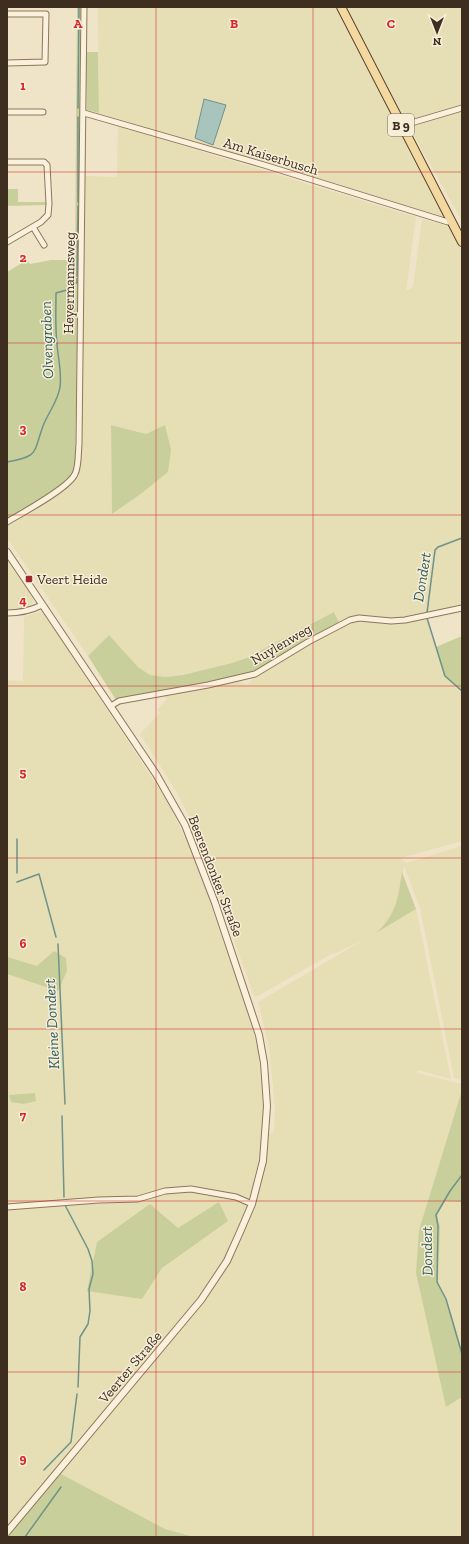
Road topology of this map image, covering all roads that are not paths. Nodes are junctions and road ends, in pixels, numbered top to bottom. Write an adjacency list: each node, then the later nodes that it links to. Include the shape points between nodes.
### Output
1 (84, 7): 8 (street, Heyermannsweg)
2 (341, 7): 9 (main road, B 9)
3 (7, 14): 4 (street, via 46,14 45,62)
4 (7, 63)
5 (462, 108): 9 (street)
6 (7, 112): 7 (street)
7 (43, 112)
8 (84, 113): 11 (street, Am Kaiserbusch, via 264,165 420,214); 16 (street, Heyermannsweg, via 77,468 71,480 62,487)
9 (401, 126): 11 (main road, B 9)
10 (7, 162): 12 (street, via 44,162 48,168 49,211 45,219)
11 (451, 221): 14 (main road, B 9)
12 (33, 227): 13 (street); 15 (street)
13 (7, 242)
14 (462, 242)
15 (44, 245)
16 (7, 522)
17 (7, 552): 18 (street, Beerendonker Straße)
18 (42, 606): 20 (street, via 30,611); 21 (street, Beerendonker Straße)
19 (462, 608): 21 (street, Nuylenweg, via 405,620 350,620 255,674 120,701)
20 (7, 613)
21 (111, 706): 22 (street, Beerendonker Straße, via 171,798 197,854 259,1035 266,1087)
22 (267, 1127): 23 (street, Veerter Straße, via 263,1162)
23 (252, 1204): 24 (street, via 236,1197 191,1189 165,1191 138,1200 70,1201); 25 (street, Veerter Straße, via 226,1262 201,1300)
24 (7, 1207)
25 (7, 1532)

